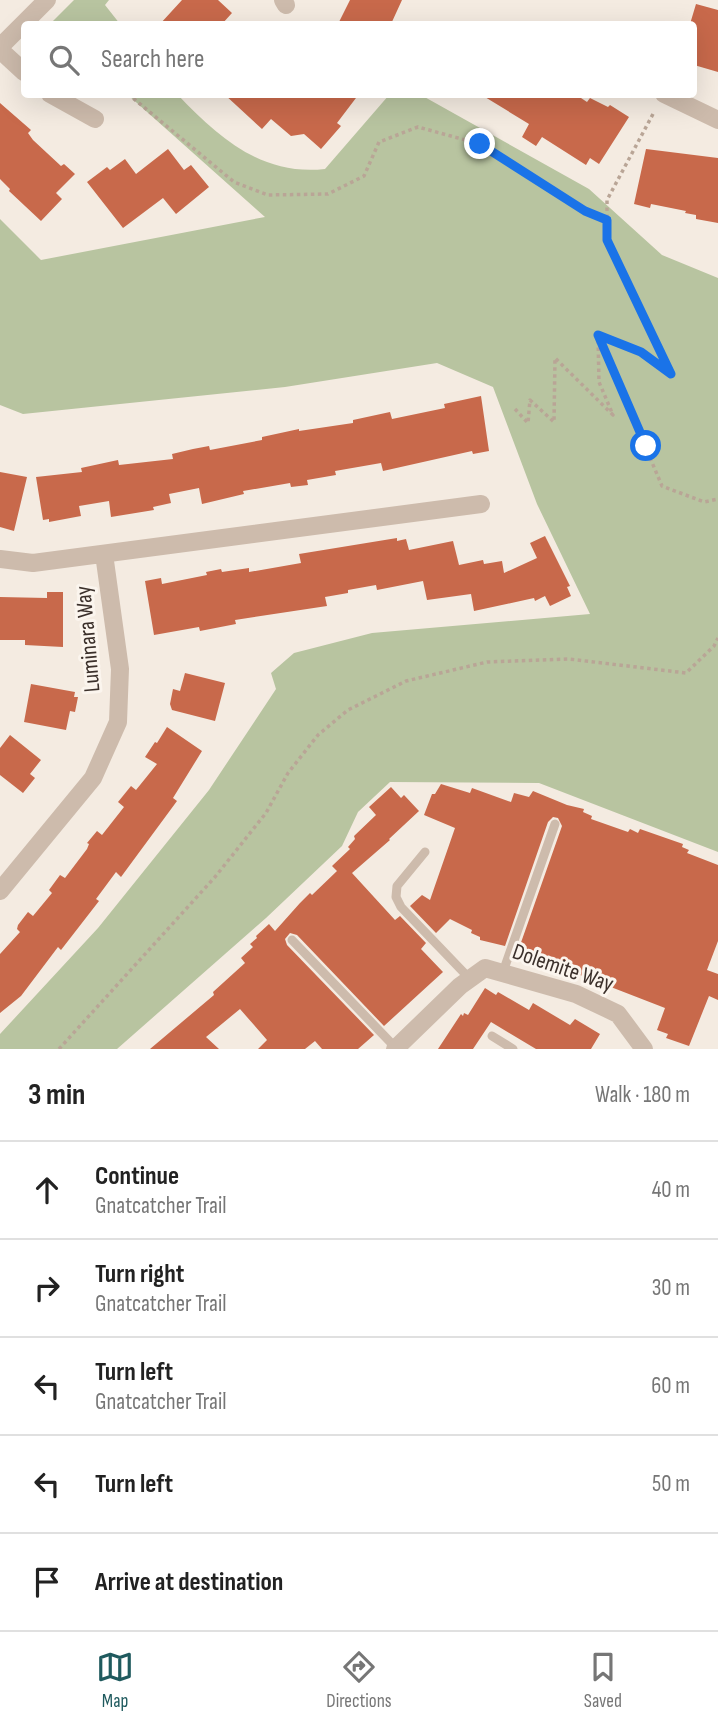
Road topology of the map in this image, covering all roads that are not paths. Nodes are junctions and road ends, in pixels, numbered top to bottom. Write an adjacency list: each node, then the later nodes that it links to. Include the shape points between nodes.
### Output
1 (47, 0): 2 (street)
2 (27, 21)
3 (21, 27): 4 (street)
4 (0, 49): 5 (street)
5 (21, 69)
6 (57, 98): 8 (street)
7 (672, 98): 9 (street)
8 (95, 119)
9 (718, 120)
10 (481, 504): 11 (street)
11 (104, 554): 12 (street, via 33,563); 15 (street, Luminara Way, via 120,669 118,722 93,778)
12 (0, 559)
13 (555, 824): 17 (lane)
14 (425, 852): 18 (lane, via 397,886 396,897)
15 (0, 891)
16 (292, 940): 20 (lane)
17 (503, 972): 18 (street, Dolemite Way, via 485,968); 22 (street, Dolemite Way, via 576,994 618,1014)
18 (470, 979): 20 (street, Dolemite Way)
19 (492, 1036): 21 (lane)
20 (395, 1049)
21 (513, 1049)
22 (644, 1049)

